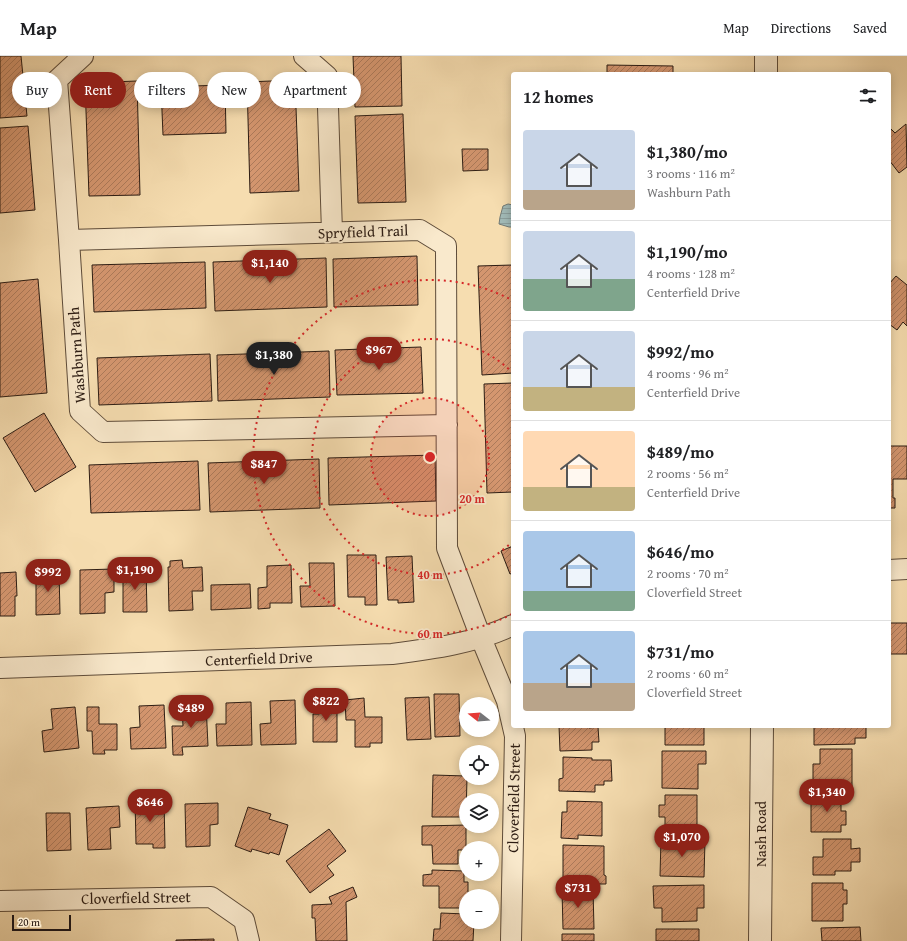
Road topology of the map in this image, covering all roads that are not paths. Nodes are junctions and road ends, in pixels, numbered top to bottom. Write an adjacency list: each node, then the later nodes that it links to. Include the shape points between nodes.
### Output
1 (83, 56): 6 (street, Washburn Path, via 57,80)
2 (304, 56): 5 (street, via 327,76)
3 (766, 56): 4 (street)
4 (766, 72)
5 (332, 232): 6 (street, Spryfield Trail); 7 (street, Spryfield Trail, via 420,230 446,246)
6 (69, 240): 7 (street, Washburn Path, via 80,411 103,432)
7 (446, 425): 8 (street, Spryfield Trail)
8 (447, 548): 12 (street, Cloverfield Street)
9 (907, 569): 10 (street)
10 (891, 570)
11 (511, 626): 12 (street, Centerfield Drive)
12 (481, 638): 13 (street, Centerfield Drive, via 420,651 392,654); 14 (street, Cloverfield Street, via 508,701)
13 (0, 668)
14 (511, 716)
15 (513, 728): 19 (street, Cloverfield Street)
16 (762, 728): 20 (street, Nash Road)
17 (0, 901): 18 (street, Cloverfield Street, via 211,897 244,920)
18 (249, 941)
19 (511, 941)
20 (760, 941)

